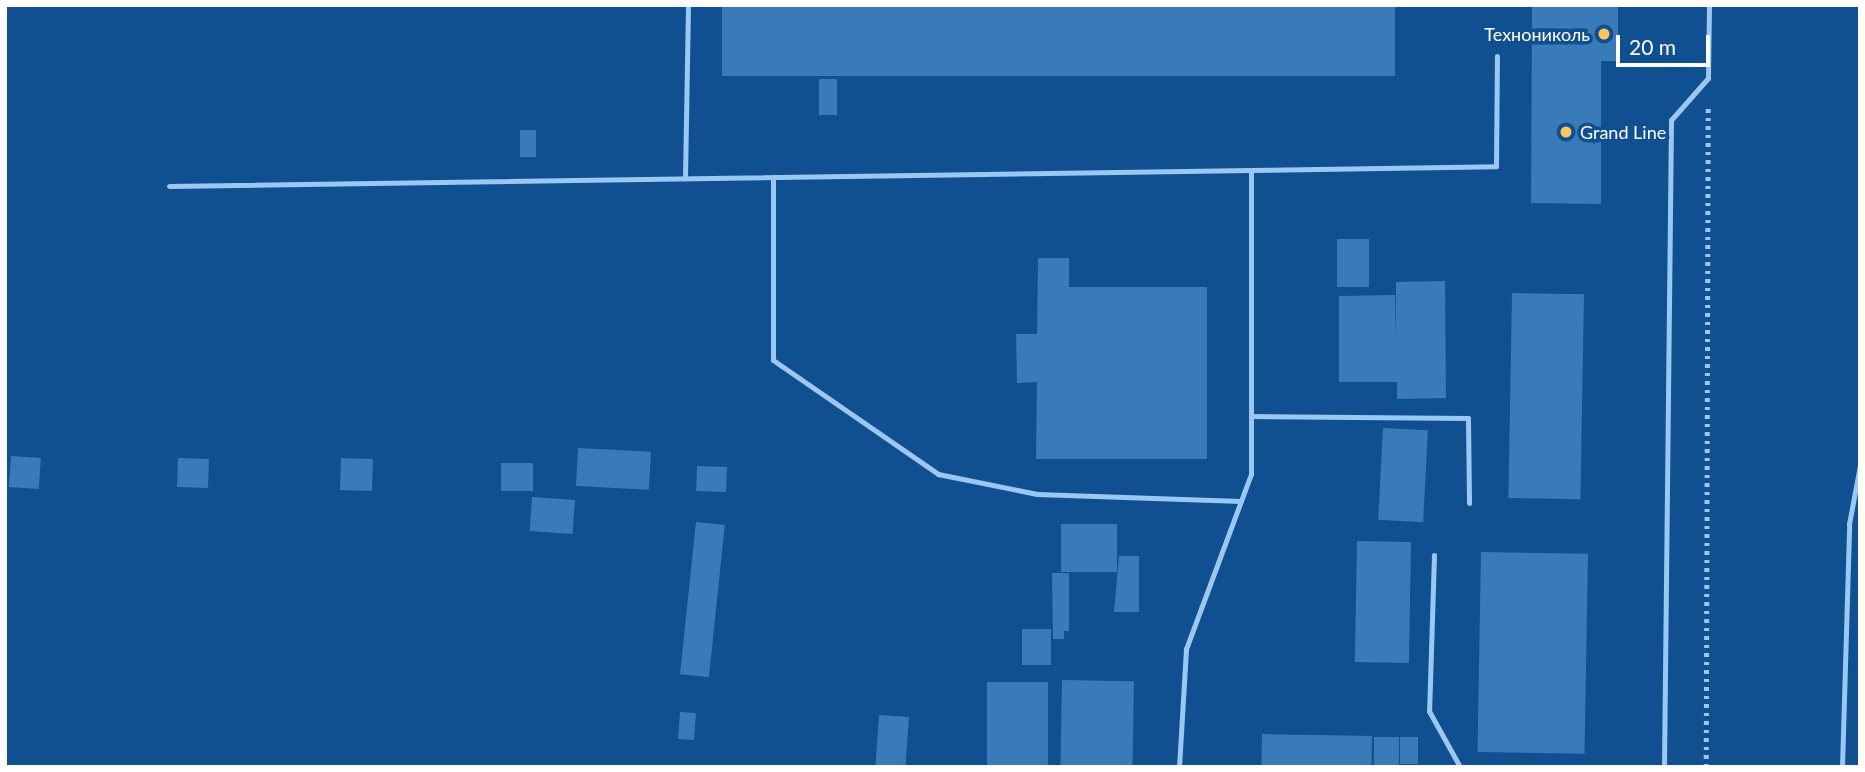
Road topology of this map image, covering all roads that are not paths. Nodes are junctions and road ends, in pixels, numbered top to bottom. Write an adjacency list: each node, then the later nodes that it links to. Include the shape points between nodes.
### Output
1 (688, 5): 6 (lane)
2 (1709, 5): 15 (lane, via 1709,78 1671,120)
3 (1497, 56): 4 (lane, via 1496,166)
4 (1251, 170): 5 (lane); 8 (lane)
5 (773, 177): 6 (lane); 10 (lane, via 773,360 861,421 938,474 1037,494)
6 (685, 178): 7 (lane)
7 (169, 186)
8 (1251, 416): 10 (lane, via 1251,474); 11 (lane, via 1468,418)
9 (1860, 465): 16 (lane, via 1849,524)
10 (1241, 501): 13 (lane, via 1186,649)
11 (1469, 503)
12 (1434, 555): 14 (lane, via 1429,711)
13 (1178, 767)
14 (1460, 767)
15 (1664, 767)
16 (1842, 767)

